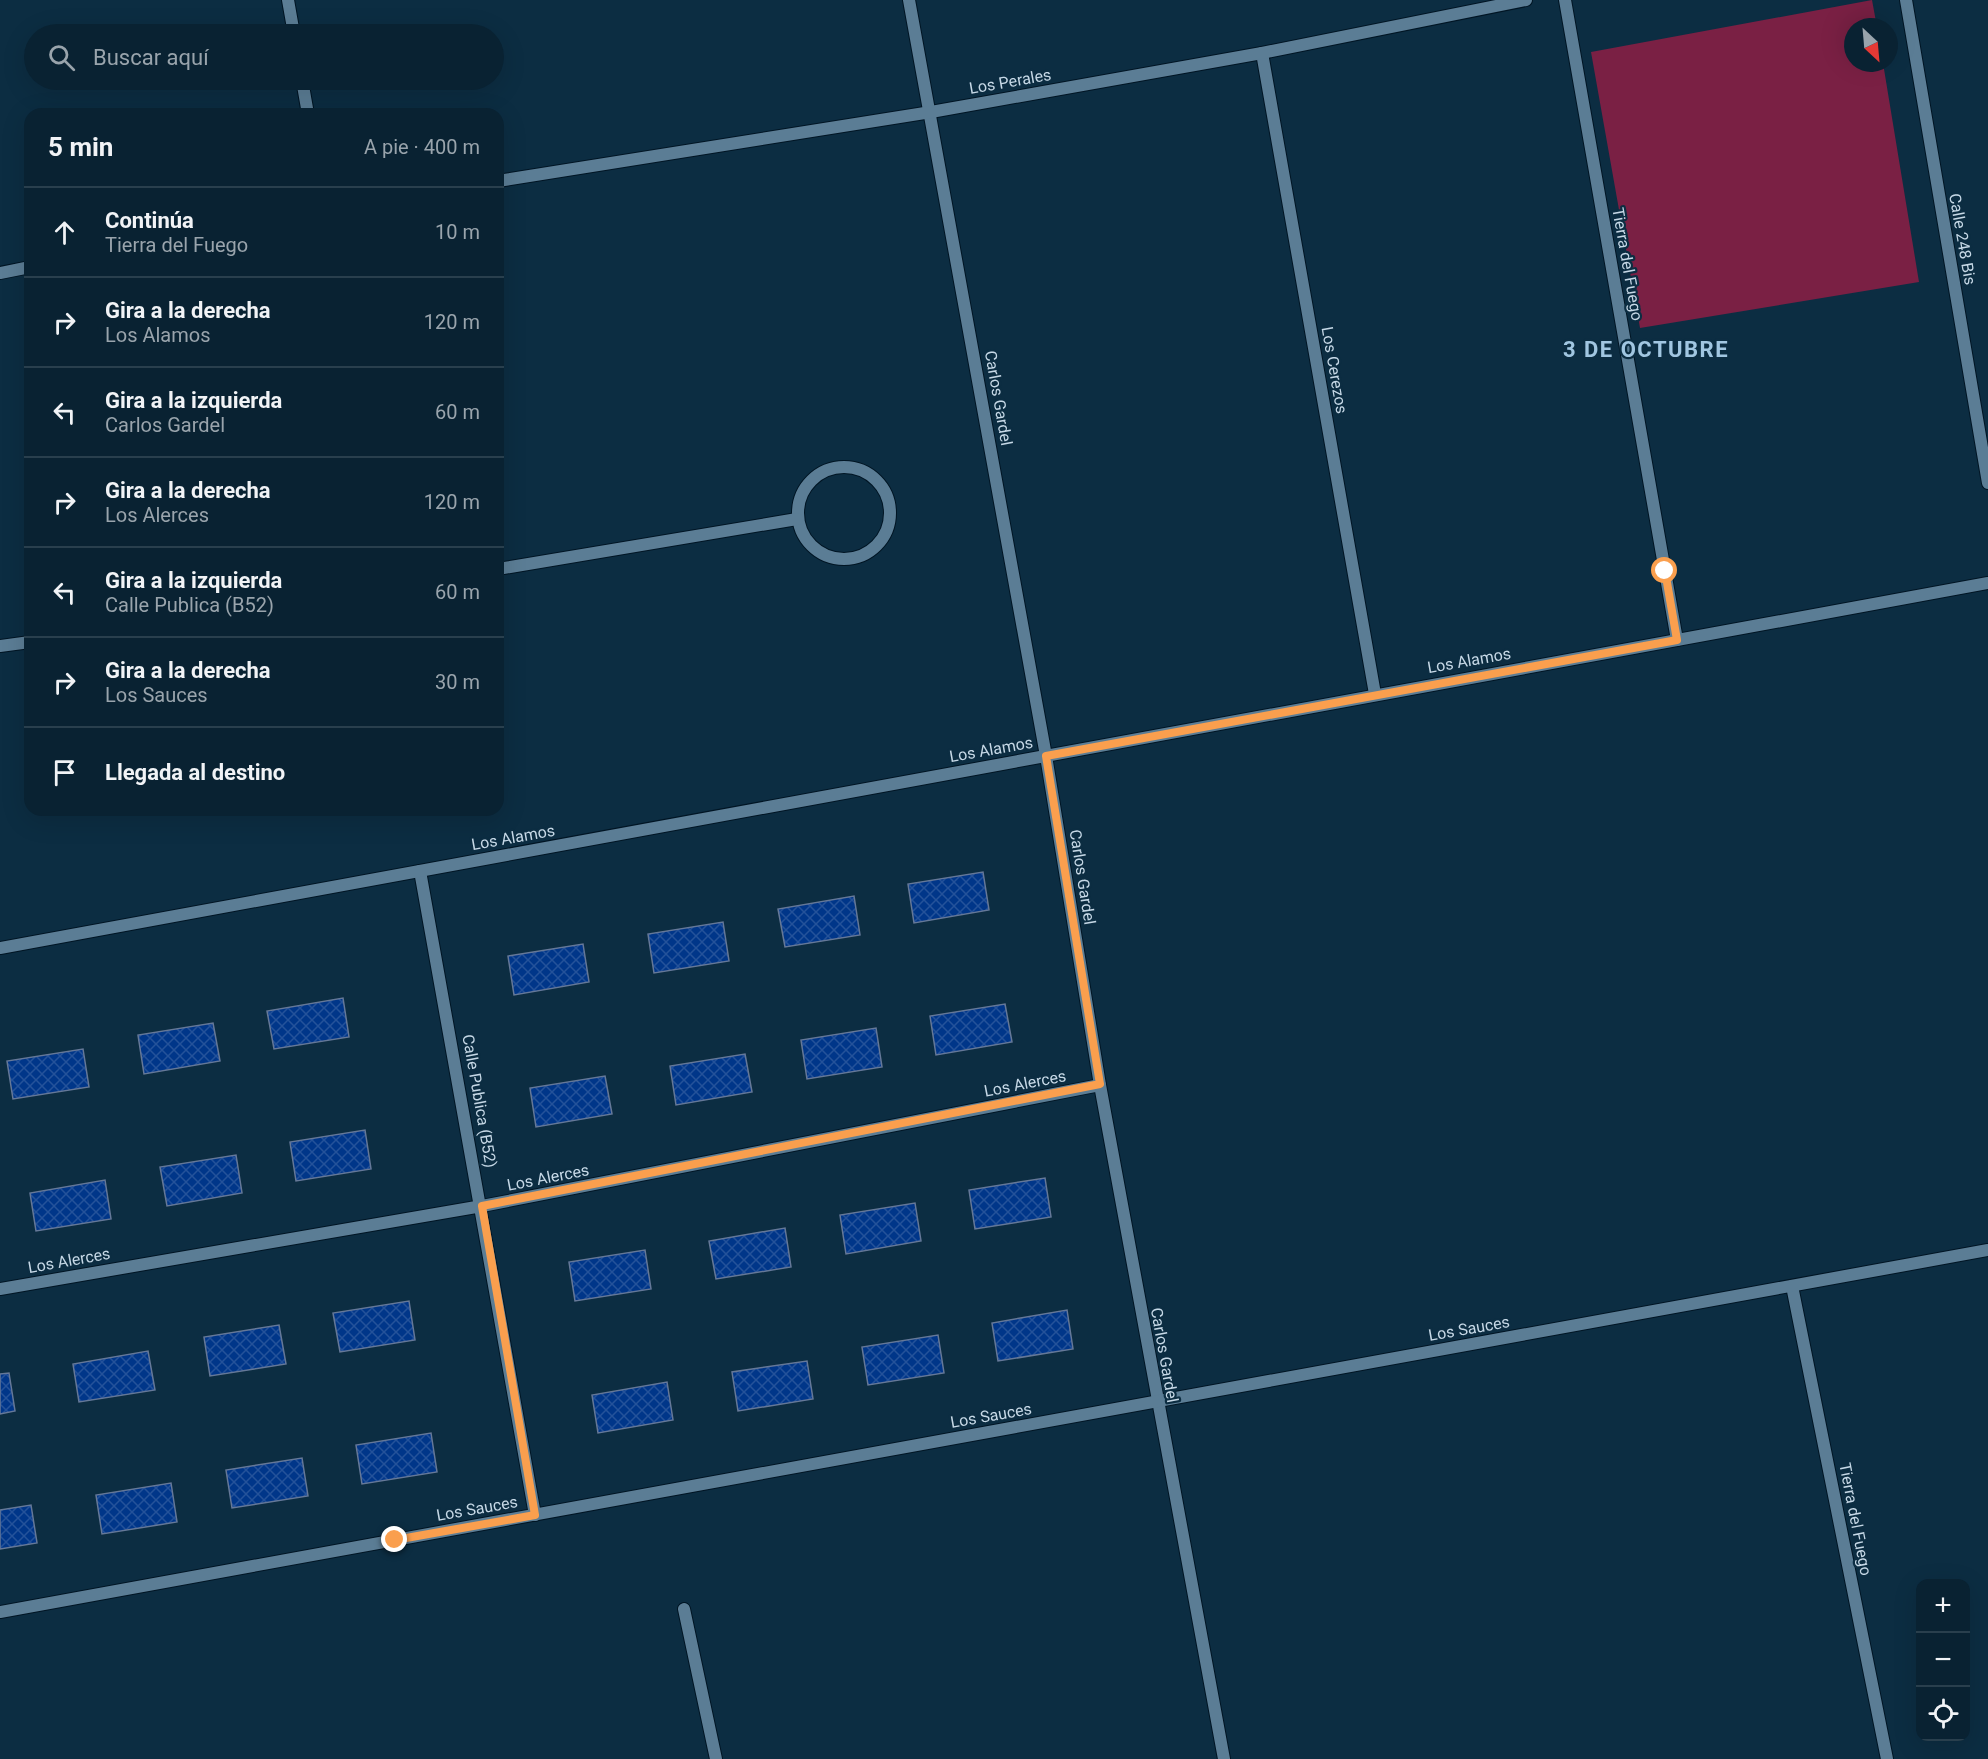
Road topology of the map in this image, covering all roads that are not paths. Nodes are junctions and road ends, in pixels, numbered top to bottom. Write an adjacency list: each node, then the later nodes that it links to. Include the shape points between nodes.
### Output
1 (288, 0): 6 (street)
2 (909, 0): 10 (street, Carlos Gardel)
3 (1526, 0): 7 (street, Los Perales)
4 (1565, 0): 18 (street, Tierra del Fuego)
5 (1906, 0): 14 (street, Calle 248 Bis)
6 (292, 24)
7 (1262, 52): 10 (street, Los Perales); 21 (street, Los Cerezos)
8 (304, 90): 9 (street)
9 (307, 108)
10 (931, 112): 11 (street, Los Perales); 22 (street, Carlos Gardel)
11 (504, 180)
12 (24, 268): 13 (street)
13 (0, 273)
14 (1988, 483)
15 (797, 519): 15 (street, via 807,541 824,556 855,559 881,541 888,527 888,497 874,479 855,468 825,470 812,479 800,497); 16 (street)
16 (504, 568)
17 (1988, 583): 18 (street, Los Alamos)
18 (1677, 640): 21 (street, Los Alamos)
19 (24, 643): 20 (street)
20 (0, 646)
21 (1375, 694): 22 (street, Los Alamos)
22 (1046, 756): 23 (street, Los Alamos); 25 (street, Carlos Gardel)
23 (420, 871): 24 (street, Los Alamos); 26 (street, Calle Publica (B52))
24 (0, 948)
25 (1100, 1084): 26 (street, Los Alerces); 30 (street, Carlos Gardel)
26 (482, 1206): 29 (street, Los Alerces); 31 (street, Calle Publica (B52))
27 (1988, 1250): 28 (street, Los Sauces)
28 (1792, 1286): 30 (street, Los Sauces); 36 (street, Tierra del Fuego)
29 (0, 1289)
30 (1157, 1401): 31 (street, Los Sauces); 35 (street, Carlos Gardel)
31 (535, 1515): 33 (street, Los Sauces)
32 (684, 1609): 34 (street)
33 (0, 1612)
34 (716, 1759)
35 (1224, 1759)
36 (1887, 1759)

